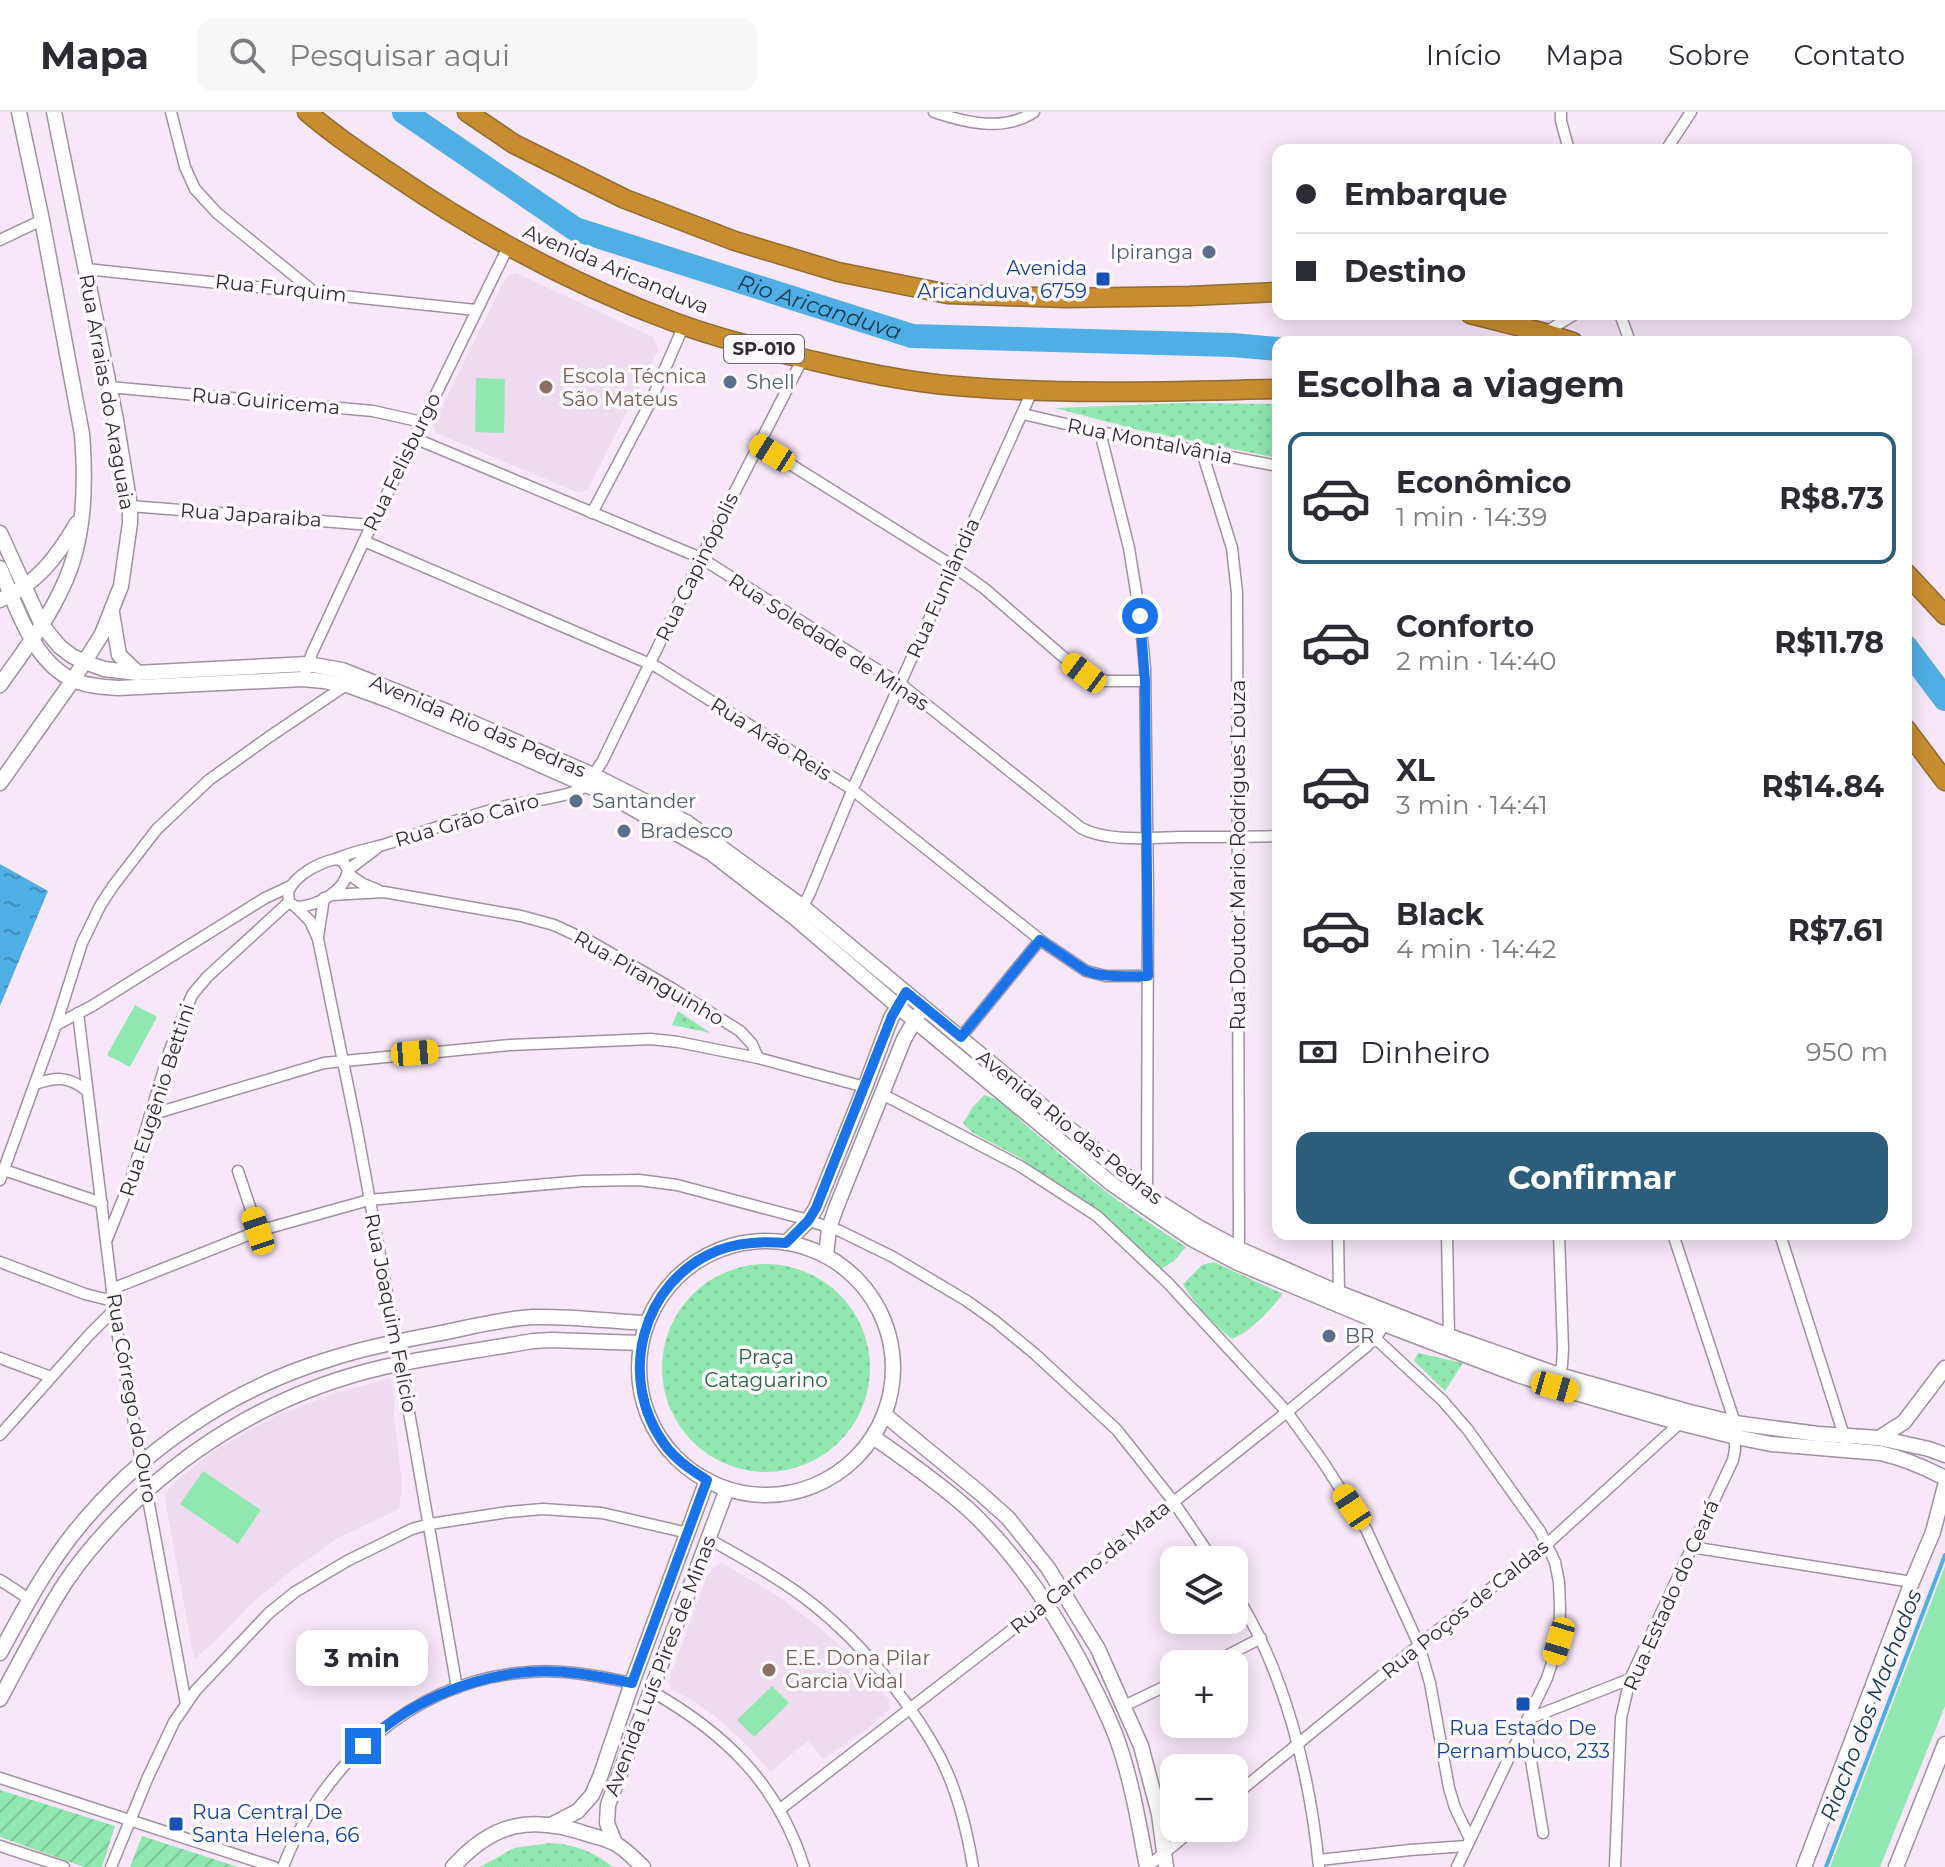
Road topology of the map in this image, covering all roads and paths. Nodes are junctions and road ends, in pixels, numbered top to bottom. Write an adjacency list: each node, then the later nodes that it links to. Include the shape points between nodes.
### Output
1 (19, 112): 12 (main road, Rua Arraias do Araguaia)
2 (54, 112): 15 (main road, Rua Arraias do Araguaia)
3 (171, 112): 16 (street, via 195,189)
4 (307, 112): 14 (highway, Avenida Aricanduva / SP-010, via 436,205)
5 (467, 112): 17 (highway, via 514,144 625,199 735,241 838,272 948,294 1065,298)
6 (934, 112): 7 (street, via 995,125)
7 (1034, 112)
8 (1561, 112): 10 (street)
9 (1691, 112): 11 (street)
10 (1567, 144)
11 (1670, 144)
12 (42, 220): 13 (street); 37 (main road, Rua Arraias do Araguaia, via 82,434)
13 (1, 237)
14 (508, 247): 18 (street, Rua Felisburgo); 21 (highway, Avenida Aricanduva / SP-010)
15 (86, 269): 16 (street, Rua Furquim); 25 (main road, Rua Arraias do Araguaia)
16 (315, 292): 18 (street, Rua Furquim)
17 (1272, 292)
18 (476, 310): 29 (street, Rua Felisburgo)
19 (1494, 320): 22 (highway)
20 (1566, 320): 22 (street)
21 (684, 325): 24 (highway, Avenida Aricanduva / SP-010); 36 (street)
22 (1545, 333): 23 (highway)
23 (1554, 336)
24 (803, 358): 26 (highway, Avenida Aricanduva / SP-010, via 865,373 968,387); 32 (street, Rua Capinópolis)
25 (109, 387): 29 (street, Rua Guiricema, via 373,411); 35 (main road, Rua Arraias do Araguaia)
26 (1033, 389): 27 (highway, Avenida Aricanduva / SP-010); 28 (street, Rua Funilândia)
27 (1272, 389)
28 (1023, 414): 30 (street, Rua Montalvânia); 42 (street, Rua Funilândia)
29 (422, 422): 31 (street, Rua Felisburgo)
30 (1100, 432): 33 (street, Rua Montalvânia); 56 (street, via 1129,548)
31 (414, 438): 36 (street, Rua Soledade de Minas); 38 (street, Rua Felisburgo)
32 (758, 444): 41 (street, Rua Capinópolis); 42 (street)
33 (1202, 452): 34 (street, Rua Montalvânia); 65 (street, Rua Doutor Mario Rodrigues Louza, via 1236,571)
34 (1272, 465)
35 (130, 506): 38 (street, Rua Japaraiba); 46 (main road, Rua Arraias do Araguaia, via 121,586)
36 (592, 513): 41 (street, Rua Soledade de Minas)
37 (81, 516): 45 (main road, via 58,555); 48 (main road, Rua Arraias do Araguaia, via 72,565)
38 (371, 525): 40 (street, Rua Felisburgo)
39 (0, 533): 45 (main road, Avenida Rio das Pedras)
40 (364, 541): 51 (street, Rua Arão Reis); 52 (street, Rua Felisburgo)
41 (701, 558): 51 (street, Rua Capinópolis); 57 (street, Rua Soledade de Minas)
42 (953, 566): 56 (street, via 1084,673 1104,681); 57 (street, Rua Funilândia)
43 (0, 568): 45 (main road, Avenida Rio das Pedras)
44 (1912, 579): 47 (highway)
45 (12, 594): 48 (main road, Avenida Rio das Pedras); 49 (main road, Avenida Rio das Pedras)
46 (112, 611): 50 (main road, Rua Arraias do Araguaia); 53 (main road, via 119,655)
47 (1945, 615)
48 (42, 625): 49 (main road, Rua Arraias do Araguaia); 50 (main road, Avenida Rio das Pedras, via 59,646)
49 (31, 639): 54 (main road, Avenida Rio das Pedras); 58 (main road, Rua Arraias do Araguaia)
50 (85, 662): 53 (main road, Avenida Rio das Pedras); 54 (main road, Rua Arraias do Araguaia)
51 (650, 664): 60 (street, Rua Capinópolis); 63 (street, Rua Arão Reis)
52 (306, 672): 53 (main road, Avenida Rio das Pedras); 54 (main road, Avenida Rio das Pedras, via 118,688); 55 (main road, Avenida Rio das Pedras, via 342,670)
53 (137, 673)
54 (73, 680): 62 (main road, Rua Arraias do Araguaia)
55 (352, 680): 60 (main road, Avenida Rio das Pedras, via 448,712); 83 (street, via 209,780 157,829 100,906 82,943)
56 (1145, 681): 66 (street)
57 (900, 684): 63 (street, Rua Funilândia); 66 (street, Rua Soledade de Minas, via 1081,828 1097,835)
58 (0, 685)
59 (1912, 737): 61 (highway)
60 (589, 780): 67 (street, Rua Grão Cairo, via 582,789 462,818); 74 (main road, Avenida Rio das Pedras, via 686,822)
61 (1945, 781)
62 (0, 783)
63 (853, 790): 74 (street, Rua Funilândia); 76 (street, Rua Arão Reis)
64 (1272, 836): 65 (street, Rua Soledade de Minas)
65 (1238, 837): 66 (street, Rua Soledade de Minas); 108 (street, Rua Doutor Mario Rodrigues Louza)
66 (1147, 838): 77 (street)
67 (382, 845): 68 (street, Rua Grão Cairo); 69 (street, Rua Grão Cairo)
68 (336, 859): 69 (street, Rua Piranguinho); 70 (street, Rua Grão Cairo)
69 (348, 872): 71 (street, Rua Piranguinho); 72 (street, Rua Grão Cairo, via 344,884)
70 (291, 886): 73 (street, via 287,897); 81 (street)
71 (384, 892): 72 (street, Rua Piranguinho); 85 (street, Rua Piranguinho, via 560,927 740,1031)
72 (328, 897): 73 (street, Rua Piranguinho, via 312,905); 75 (street, Rua Joaquim Felício)
73 (293, 905): 75 (street, Rua Joaquim Felício, via 310,921); 91 (street, Rua Eugênio Bettini, via 192,995)
74 (799, 913): 78 (main road, Avenida Rio das Pedras); 79 (main road, Avenida Rio das Pedras)
75 (318, 939): 86 (street, Rua Joaquim Felício)
76 (1040, 940): 77 (street, Rua Arão Reis, via 1093,974); 84 (street)
77 (1148, 976): 95 (street)
78 (906, 992): 79 (main road); 80 (main road, Avenida Rio das Pedras)
79 (898, 1006): 82 (main road, Avenida Rio das Pedras); 88 (main road)
80 (924, 1007): 82 (main road); 84 (main road, Avenida Rio das Pedras)
81 (78, 1013): 83 (street); 89 (street, Rua Córrego do Ouro)
82 (914, 1020): 90 (main road); 95 (main road, Avenida Rio das Pedras, via 1112,1184)
83 (56, 1025): 87 (street)
84 (961, 1037): 95 (main road, Avenida Rio das Pedras)
85 (758, 1058): 86 (street, via 651,1039 510,1045); 88 (street)
86 (343, 1061): 91 (street); 94 (street, Rua Joaquim Felício)
87 (35, 1084): 89 (street, via 63,1079); 93 (street)
88 (865, 1087): 97 (main road)
89 (86, 1090): 96 (street, Rua Córrego do Ouro)
90 (882, 1094): 98 (main road); 124 (street, via 1020,1166 1097,1216 1168,1283)
91 (150, 1115): 100 (street, Rua Eugênio Bettini)
92 (238, 1171): 99 (street)
93 (2, 1175): 96 (street)
94 (369, 1200): 97 (street, via 639,1180 677,1185); 99 (street); 116 (street, Rua Joaquim Felício)
95 (1147, 1201): 108 (main road, Avenida Rio das Pedras, via 1198,1227)
96 (102, 1203): 100 (street, Rua Córrego do Ouro)
97 (808, 1221): 98 (street); 106 (main road)
98 (829, 1228): 107 (main road); 139 (street, via 893,1257 995,1321 1117,1430)
99 (258, 1231): 110 (street)
100 (107, 1240): 110 (street, Rua Córrego do Ouro)
101 (1338, 1240): 111 (street)
102 (1447, 1240): 117 (street)
103 (1559, 1240): 123 (street, via 1563,1349)
104 (1675, 1240): 127 (street)
105 (1782, 1240): 131 (street)
106 (786, 1243): 107 (main road); 114 (main road, via 734,1245 702,1258 669,1286)
107 (826, 1256): 125 (main road, via 862,1284 886,1324 894,1370)
108 (1238, 1256): 111 (main road, Avenida Rio das Pedras)
109 (0, 1262): 112 (street)
110 (112, 1289): 112 (street, Rua Córrego do Ouro)
111 (1337, 1298): 113 (main road, Avenida Rio das Pedras)
112 (114, 1305): 122 (street); 133 (street, Rua Córrego do Ouro)
113 (1386, 1319): 115 (street, Rua Carmo da Mata); 117 (main road, Avenida Rio das Pedras)
114 (647, 1323): 116 (main road, via 530,1317); 118 (main road)
115 (1375, 1338): 124 (street, Rua Carmo da Mata); 143 (street, via 1468,1430)
116 (396, 1342): 120 (street, Rua Joaquim Felício); 133 (main road, via 329,1359 238,1397)
117 (1447, 1342): 123 (main road, Avenida Rio das Pedras)
118 (641, 1343): 120 (main road, via 533,1341); 135 (main road, via 638,1370 651,1423 665,1446)
119 (0, 1358): 122 (street)
120 (400, 1364): 138 (main road, via 273,1404 208,1441); 140 (street, Rua Joaquim Felício)
121 (1945, 1368): 130 (main road, via 1904,1422)
122 (51, 1377): 128 (street)
123 (1557, 1381): 126 (main road, Avenida Rio das Pedras)
124 (1287, 1412): 139 (street, Rua Carmo da Mata); 153 (street, via 1366,1529)
125 (885, 1415): 129 (main road); 148 (main road, via 1008,1518)
126 (1683, 1417): 127 (main road, Avenida Rio das Pedras); 143 (street, Rua Poços de Caldas)
127 (1736, 1430): 131 (main road, Avenida Rio das Pedras, via 1803,1432); 145 (street, Rua Estado do Ceará, via 1733,1460)
128 (0, 1435)
129 (873, 1437): 137 (main road, via 841,1471 798,1491 763,1495); 150 (main road, via 966,1507)
130 (1879, 1438): 131 (main road, Avenida Rio das Pedras); 132 (main road, Avenida Rio das Pedras)
131 (1846, 1442): 134 (main road, Avenida Rio das Pedras)
132 (1945, 1455)
133 (143, 1463): 138 (street, Rua Córrego do Ouro); 149 (main road, via 75,1532)
134 (1945, 1478)
135 (707, 1480): 137 (main road); 141 (main road, Avenida Luís Pires de Minas)
136 (1945, 1486): 147 (main road)
137 (727, 1489): 142 (main road, Avenida Luís Pires de Minas)
138 (148, 1490): 161 (main road, via 66,1582); 162 (street, Rua Córrego do Ouro)
139 (1173, 1501): 144 (street); 148 (street, Rua Carmo da Mata)
140 (430, 1524): 141 (street, via 543,1509 602,1513); 158 (street, Rua Joaquim Felício); 162 (street, via 347,1561 295,1592)
141 (688, 1533): 157 (main road, Avenida Luís Pires de Minas)
142 (709, 1539): 160 (main road, Avenida Luís Pires de Minas); 164 (street, via 792,1589 833,1621)
143 (1547, 1544): 153 (street, Rua Poços de Caldas); 165 (street, via 1559,1582 1559,1641)
144 (1204, 1546)
145 (1691, 1547): 147 (street); 156 (street, Rua Estado do Ceará)
146 (0, 1580): 149 (street)
147 (1912, 1582): 192 (main road)
148 (1061, 1590): 150 (street, Rua Carmo da Mata); 163 (main road, via 1098,1649)
149 (29, 1599): 155 (main road)
150 (1046, 1602): 164 (street, Rua Carmo da Mata); 189 (main road, via 1119,1744)
151 (1248, 1613): 152 (street)
152 (1261, 1638): 154 (street); 166 (street)
153 (1419, 1645): 166 (street, Rua Poços de Caldas); 175 (street, via 1449,1788)
154 (1238, 1650)
155 (0, 1653)
156 (1630, 1679): 165 (street); 191 (street, Rua Estado do Ceará, via 1621,1718)
157 (632, 1683): 158 (street, via 568,1672 529,1672); 172 (main road, Avenida Luís Pires de Minas, via 592,1795 578,1811)
158 (457, 1688): 184 (street, via 407,1712 349,1760 308,1816)
159 (1160, 1689): 163 (street)
160 (651, 1691): 170 (street, via 715,1733 746,1762); 176 (main road, Avenida Luís Pires de Minas, via 608,1805 607,1823)
161 (0, 1699)
162 (186, 1704): 171 (street)
163 (1124, 1706): 178 (main road, via 1141,1746)
164 (909, 1709): 170 (street, Rua Carmo da Mata); 188 (street, via 941,1759)
165 (1526, 1722): 173 (street); 175 (street)
166 (1298, 1744): 169 (street, Rua Poços de Caldas); 179 (street)
167 (1945, 1744): 180 (main road)
168 (0, 1778): 171 (street)
169 (1248, 1785)
170 (779, 1810): 187 (street)
171 (130, 1820): 182 (street); 183 (street)
172 (553, 1824): 176 (main road); 185 (main road, via 527,1824 487,1837)
173 (1543, 1833)
174 (1182, 1842): 178 (street)
175 (1468, 1842): 179 (street); 190 (street)
176 (615, 1843): 186 (main road)
177 (0, 1846): 181 (street)
178 (1165, 1860): 189 (street)
179 (1319, 1864)
180 (1898, 1866)
181 (64, 1867)
182 (111, 1867)
183 (274, 1867)
184 (283, 1867)
185 (453, 1867)
186 (643, 1867)
187 (804, 1867)
188 (973, 1867)
189 (1147, 1867)
190 (1457, 1867)
191 (1615, 1867)
192 (1804, 1867)

